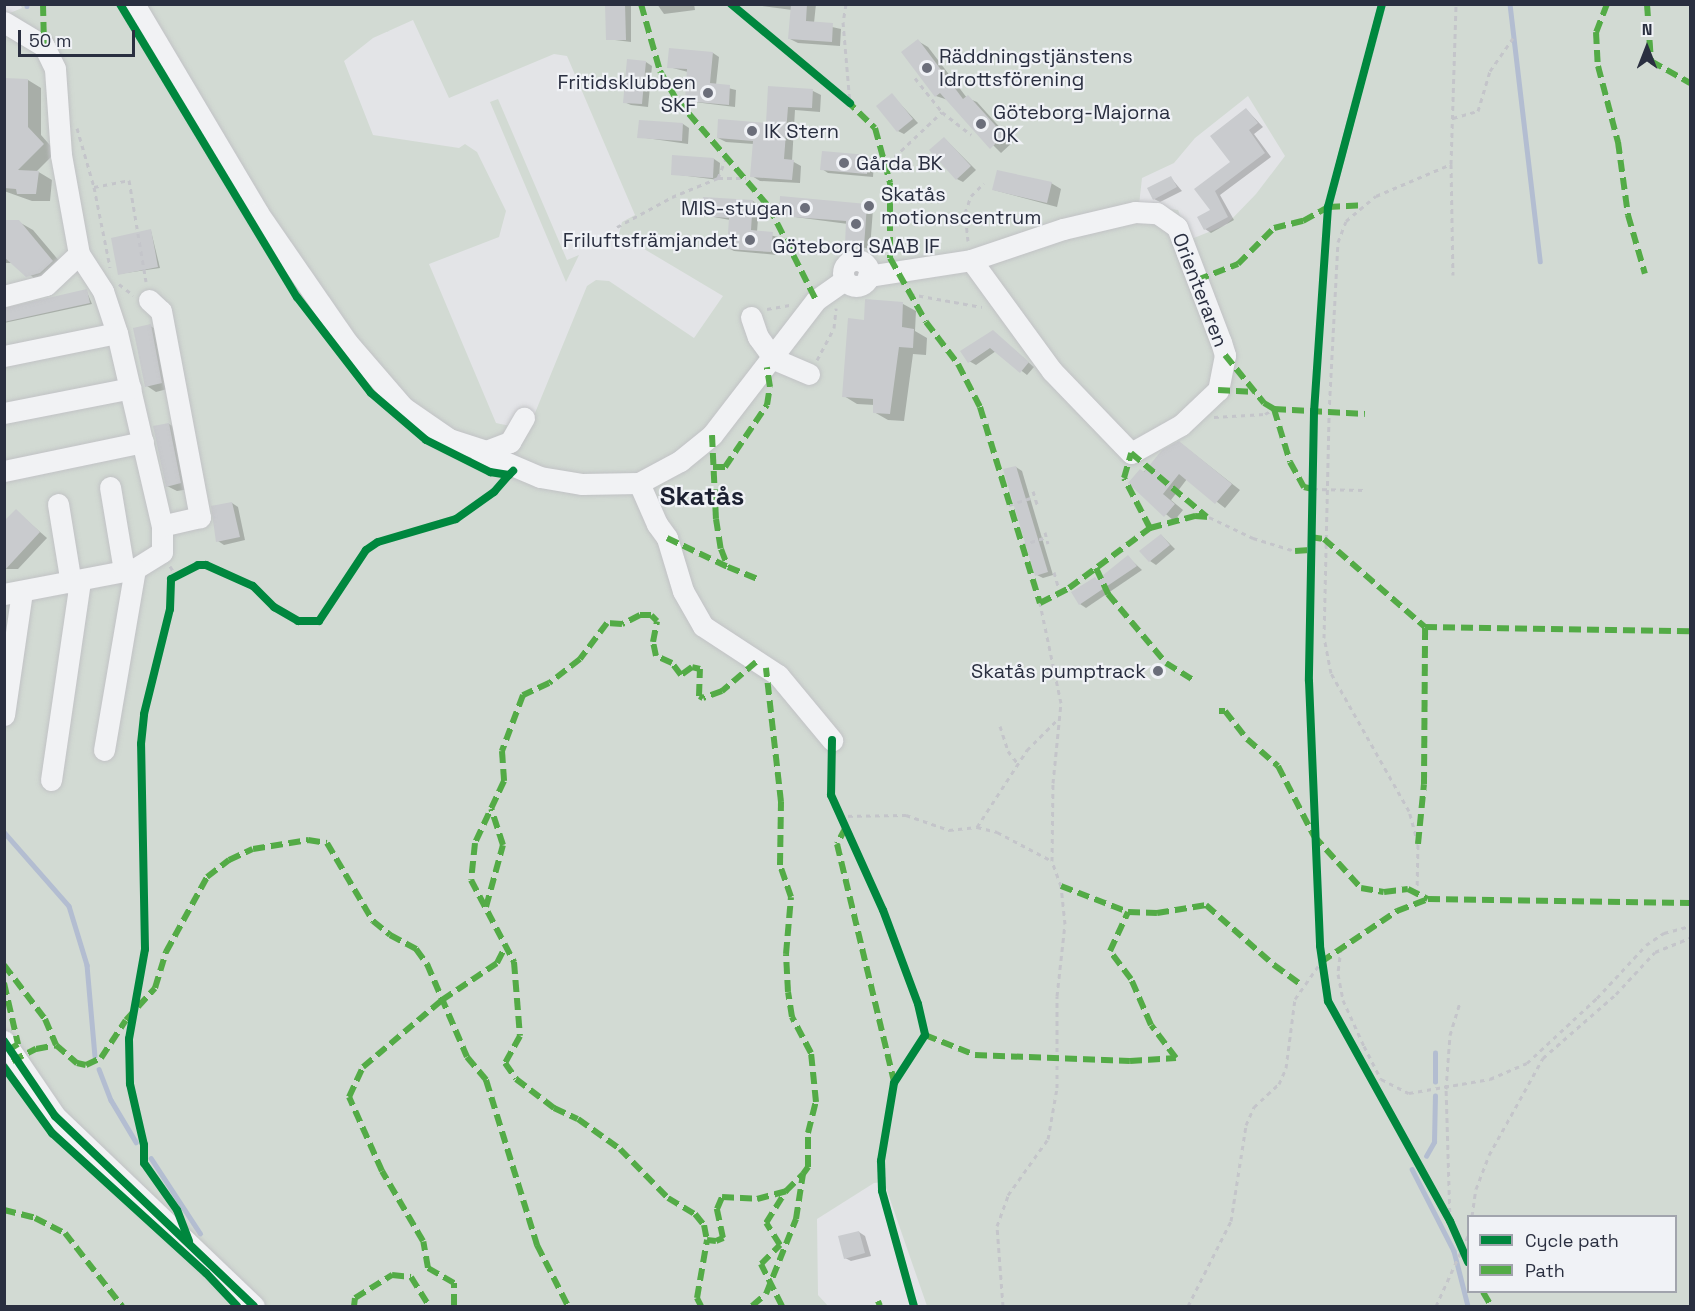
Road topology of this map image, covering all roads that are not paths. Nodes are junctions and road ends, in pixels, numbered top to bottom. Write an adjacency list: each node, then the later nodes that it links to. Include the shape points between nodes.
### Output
1 (134, 4): 16 (street, via 158,38 258,213 347,342 414,417 449,439)
2 (4, 22): 3 (street, via 44,46 55,69 70,213)
3 (79, 254): 5 (street, via 46,285); 8 (street, via 106,284)
4 (975, 257): 4 (street, Orienteraren, via 1135,212 1157,213 1171,220 1224,351 1218,390 1198,412 1131,453 1058,378 1008,312); 10 (street, Orienteraren, via 899,274 868,276 865,264 853,260 844,268 839,284 816,300)
5 (4, 296)
6 (149, 300): 21 (street, via 161,311 200,517)
7 (751, 317): 10 (street, via 758,337)
8 (117, 333): 9 (street); 12 (street)
9 (4, 356)
10 (774, 359): 11 (street); 18 (street, via 712,435 680,461)
11 (809, 374)
12 (131, 388): 13 (street); 15 (street)
13 (4, 413)
14 (524, 418): 16 (street, via 503,447)
15 (143, 442): 17 (street); 21 (street)
16 (476, 449): 18 (street, via 540,477 582,484)
17 (4, 471)
18 (639, 483): 26 (street, via 667,538 683,591 703,626 778,675)
19 (110, 487): 22 (street)
20 (58, 504): 23 (street)
21 (162, 526): 22 (street, via 162,552)
22 (129, 570): 23 (street); 27 (street)
23 (75, 582): 24 (street); 28 (street)
24 (13, 593): 25 (street)
25 (4, 715)
26 (832, 740)
27 (104, 750)
28 (51, 780)
29 (4, 1041): 30 (street, via 68,1131)
30 (254, 1306)

